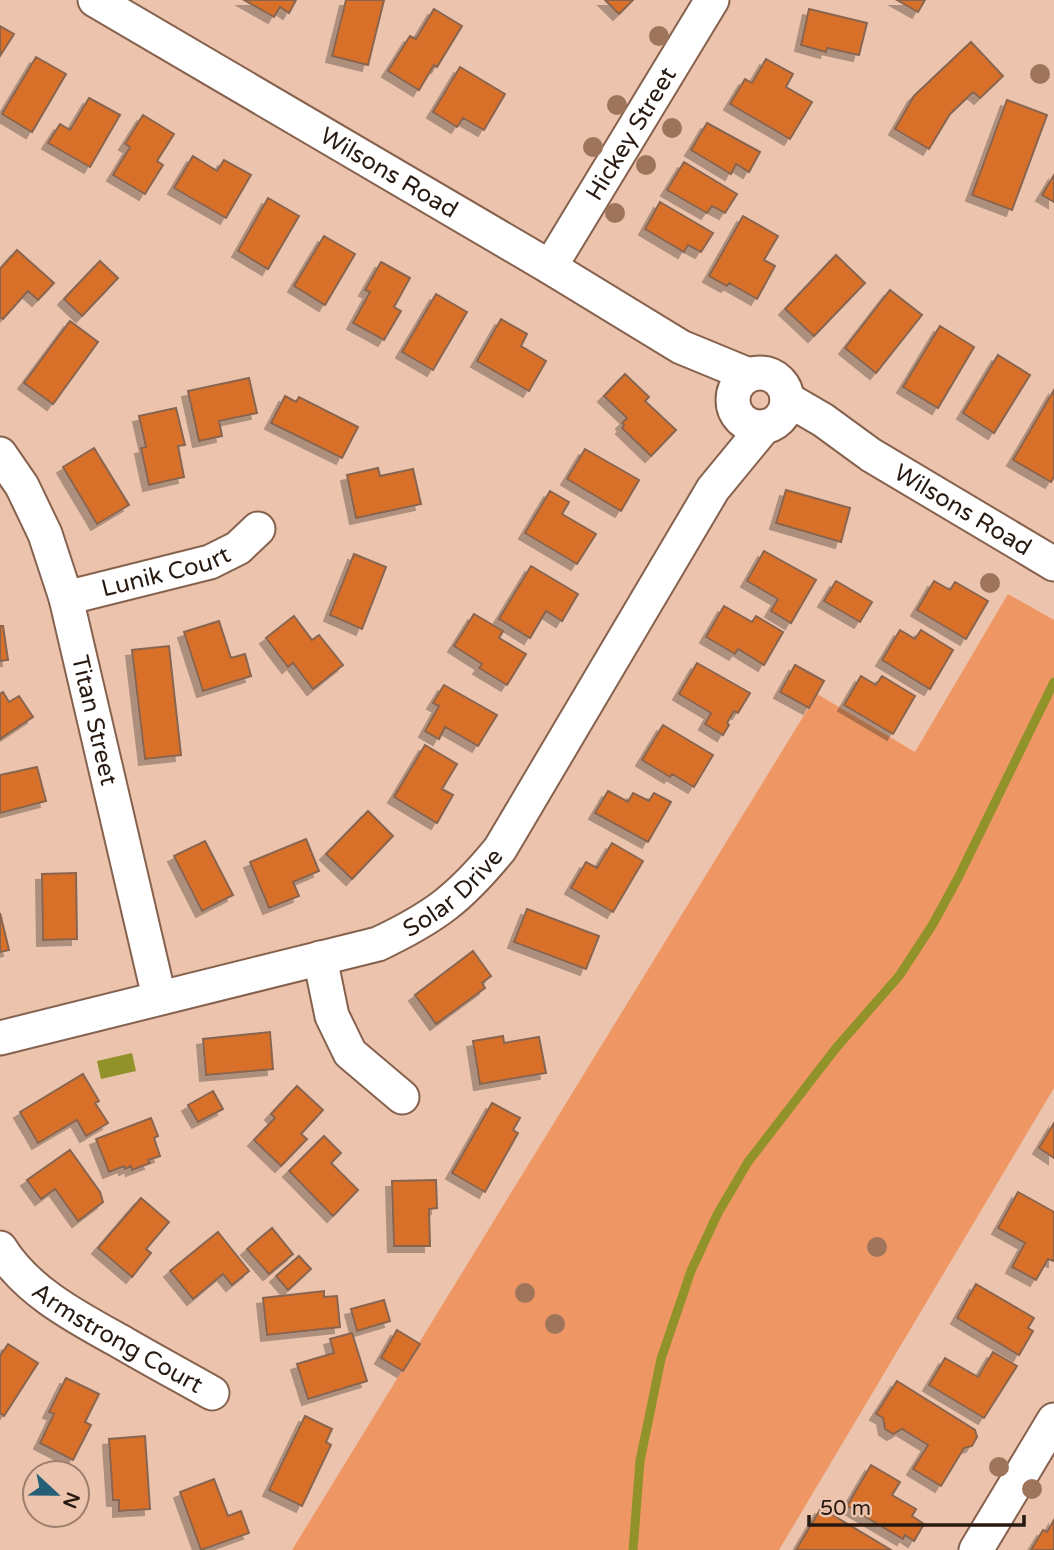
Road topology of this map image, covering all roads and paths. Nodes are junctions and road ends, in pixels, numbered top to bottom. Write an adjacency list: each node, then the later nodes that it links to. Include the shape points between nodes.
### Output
1 (95, 0): 3 (street, Wilsons Road)
2 (712, 0): 3 (street, Hickey Street)
3 (550, 267): 4 (street, Wilsons Road, via 681,346)
4 (757, 407): 7 (street, Wilsons Road, via 871,455); 9 (street, Solar Drive, via 500,849 454,900 416,926 378,944)
5 (0, 454): 8 (street, Titan Street, via 22,485 45,534)
6 (258, 530): 8 (street, Lunik Court, via 238,548 209,562)
7 (1054, 564)
8 (66, 598): 10 (street, Titan Street)
9 (320, 958): 10 (street, Solar Drive); 12 (street, via 332,1016 350,1053)
10 (159, 997): 11 (street, Solar Drive)
11 (0, 1038)
12 (402, 1097)
13 (0, 1248): 14 (street, Armstrong Court, via 36,1288 74,1315)
14 (212, 1393)
15 (1054, 1420): 16 (street)
16 (976, 1550)

